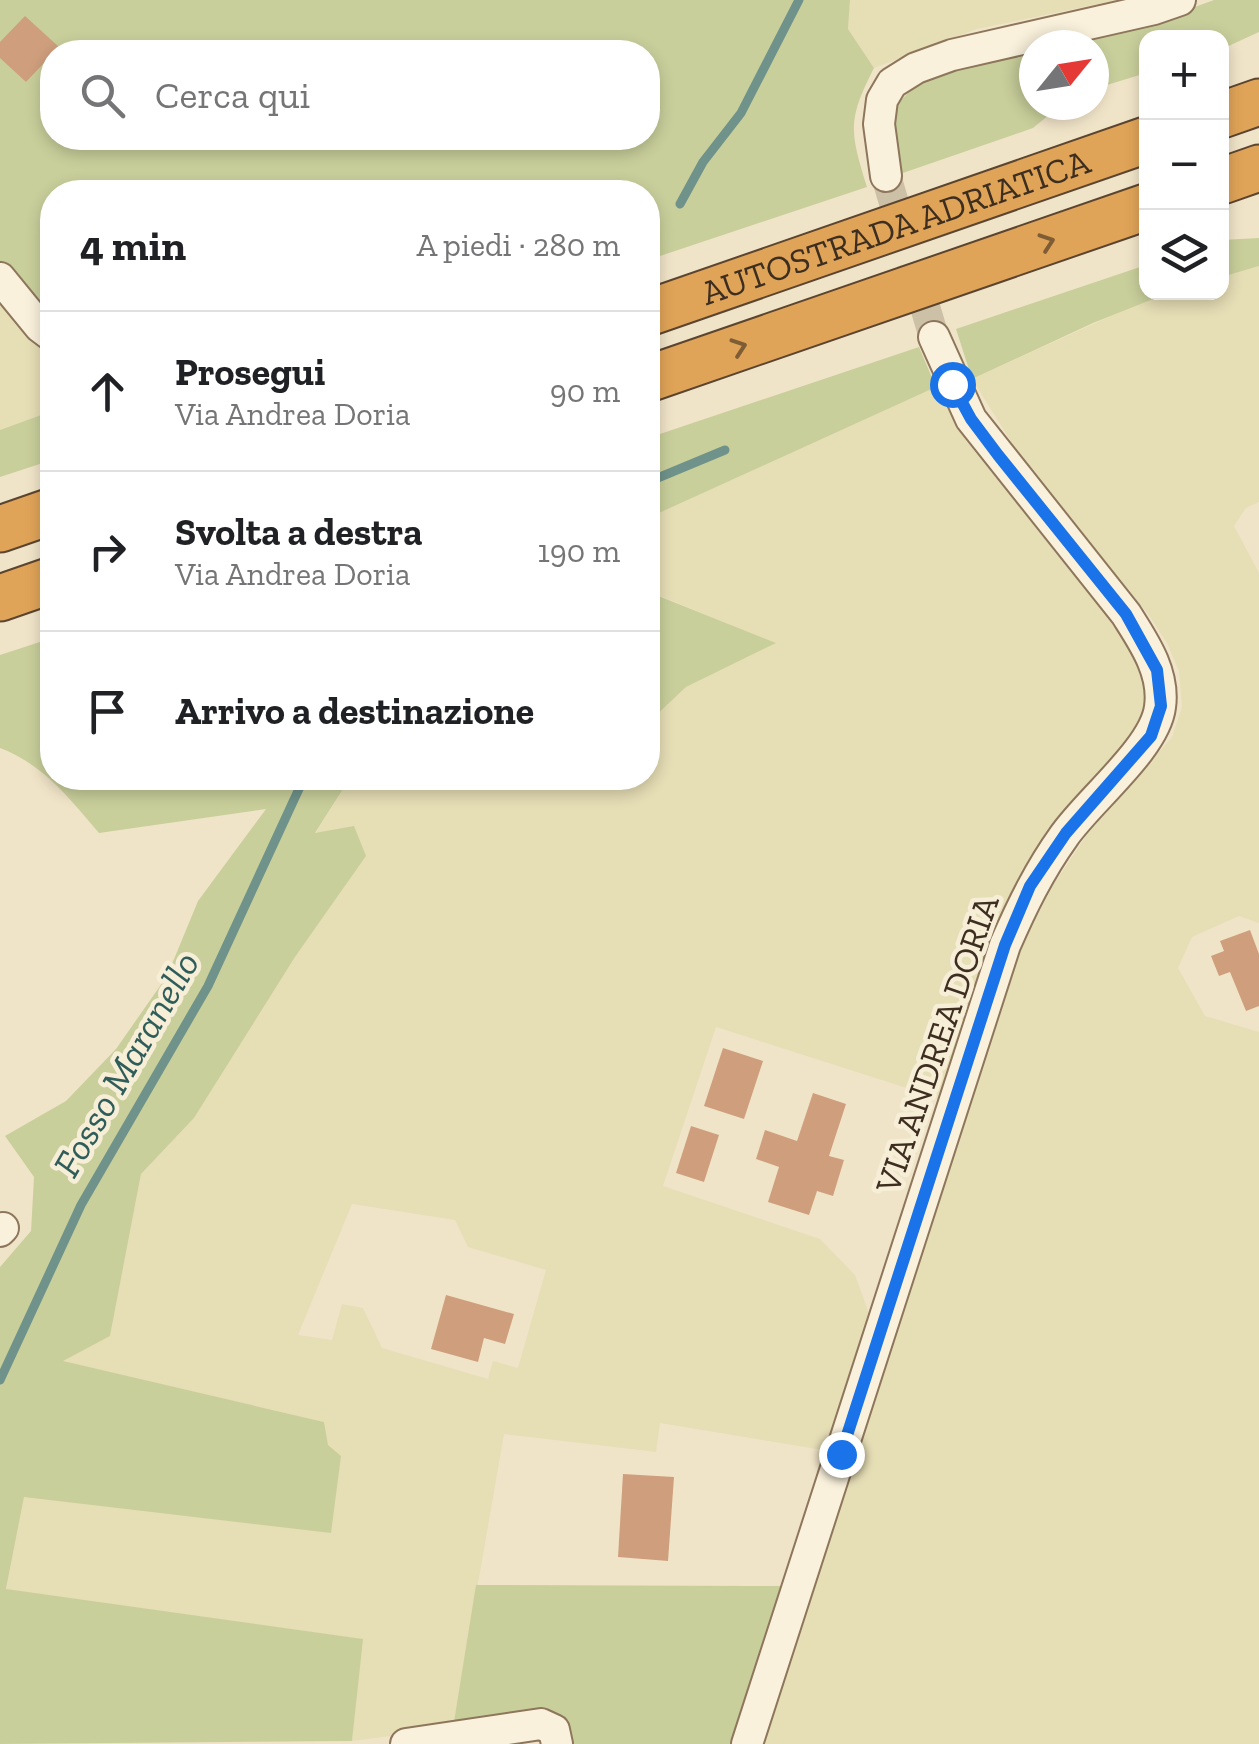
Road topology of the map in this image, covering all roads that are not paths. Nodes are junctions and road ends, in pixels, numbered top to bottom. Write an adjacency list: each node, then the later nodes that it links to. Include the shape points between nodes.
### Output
1 (1180, 0): 6 (street, via 916,68 892,83 882,100)
2 (1259, 102): 3 (highway)
3 (1229, 113)
4 (1139, 142): 10 (highway, AUTOSTRADA ADRIATICA)
5 (1259, 168): 7 (highway)
6 (886, 176)
7 (1229, 179)
8 (1139, 209): 13 (highway, AUTOSTRADA ADRIATICA, one-way to 8)
9 (0, 278): 11 (street)
10 (660, 309)
11 (40, 327)
12 (934, 336): 20 (street, VIA ANDREA DORIA, via 971,419 1145,643 1161,706 1151,736 1066,833 1030,886 1005,945)
13 (660, 375)
14 (40, 515): 15 (highway)
15 (0, 529)
16 (40, 584): 17 (highway)
17 (0, 598)
18 (406, 1744): 19 (street, via 541,1724 554,1730)
19 (558, 1744)
20 (747, 1744)

